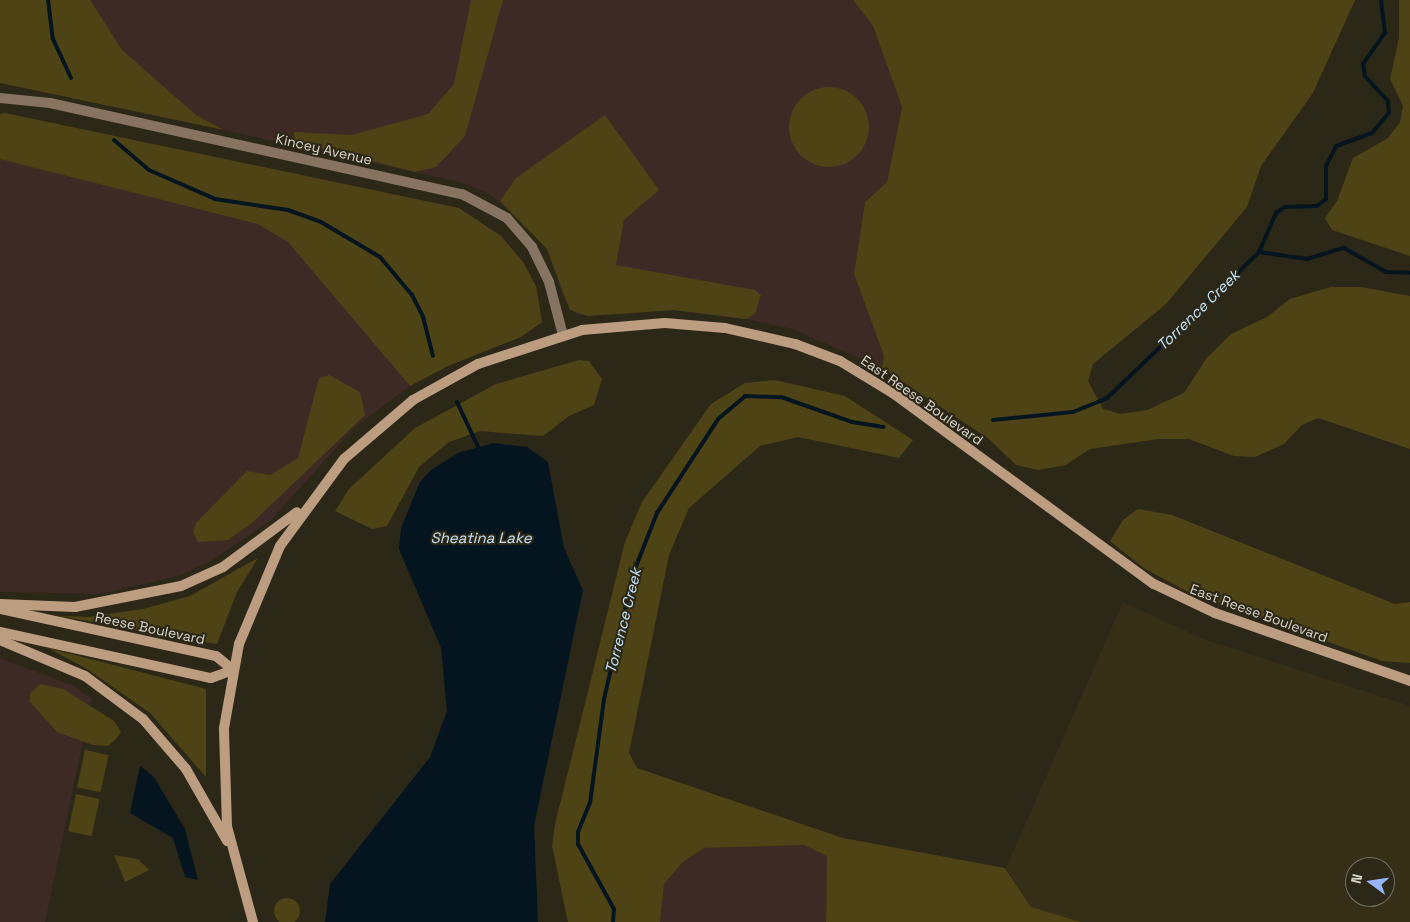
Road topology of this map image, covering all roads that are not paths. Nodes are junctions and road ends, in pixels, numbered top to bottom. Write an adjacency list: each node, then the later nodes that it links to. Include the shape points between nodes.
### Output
1 (0, 98): 2 (street, Kincey Avenue, via 50,103 468,196 506,218 532,247 549,282)
2 (563, 335): 3 (street, East Reese Boulevard, via 478,364 413,400 351,452); 9 (street, East Reese Boulevard, via 623,325 692,324 764,336 840,361 894,394 1154,584 1215,613)
3 (306, 506): 4 (street, via 223,566 181,586 75,607); 8 (street, East Reese Boulevard, via 261,584)
4 (0, 604)
5 (0, 609): 8 (street, Reese Boulevard, via 216,656)
6 (0, 632): 8 (street, via 211,678)
7 (0, 640): 10 (street, via 85,676 143,719 186,769)
8 (232, 670): 10 (street, East Reese Boulevard, via 223,751)
9 (1410, 681)
10 (231, 849): 11 (street)
11 (253, 922)

